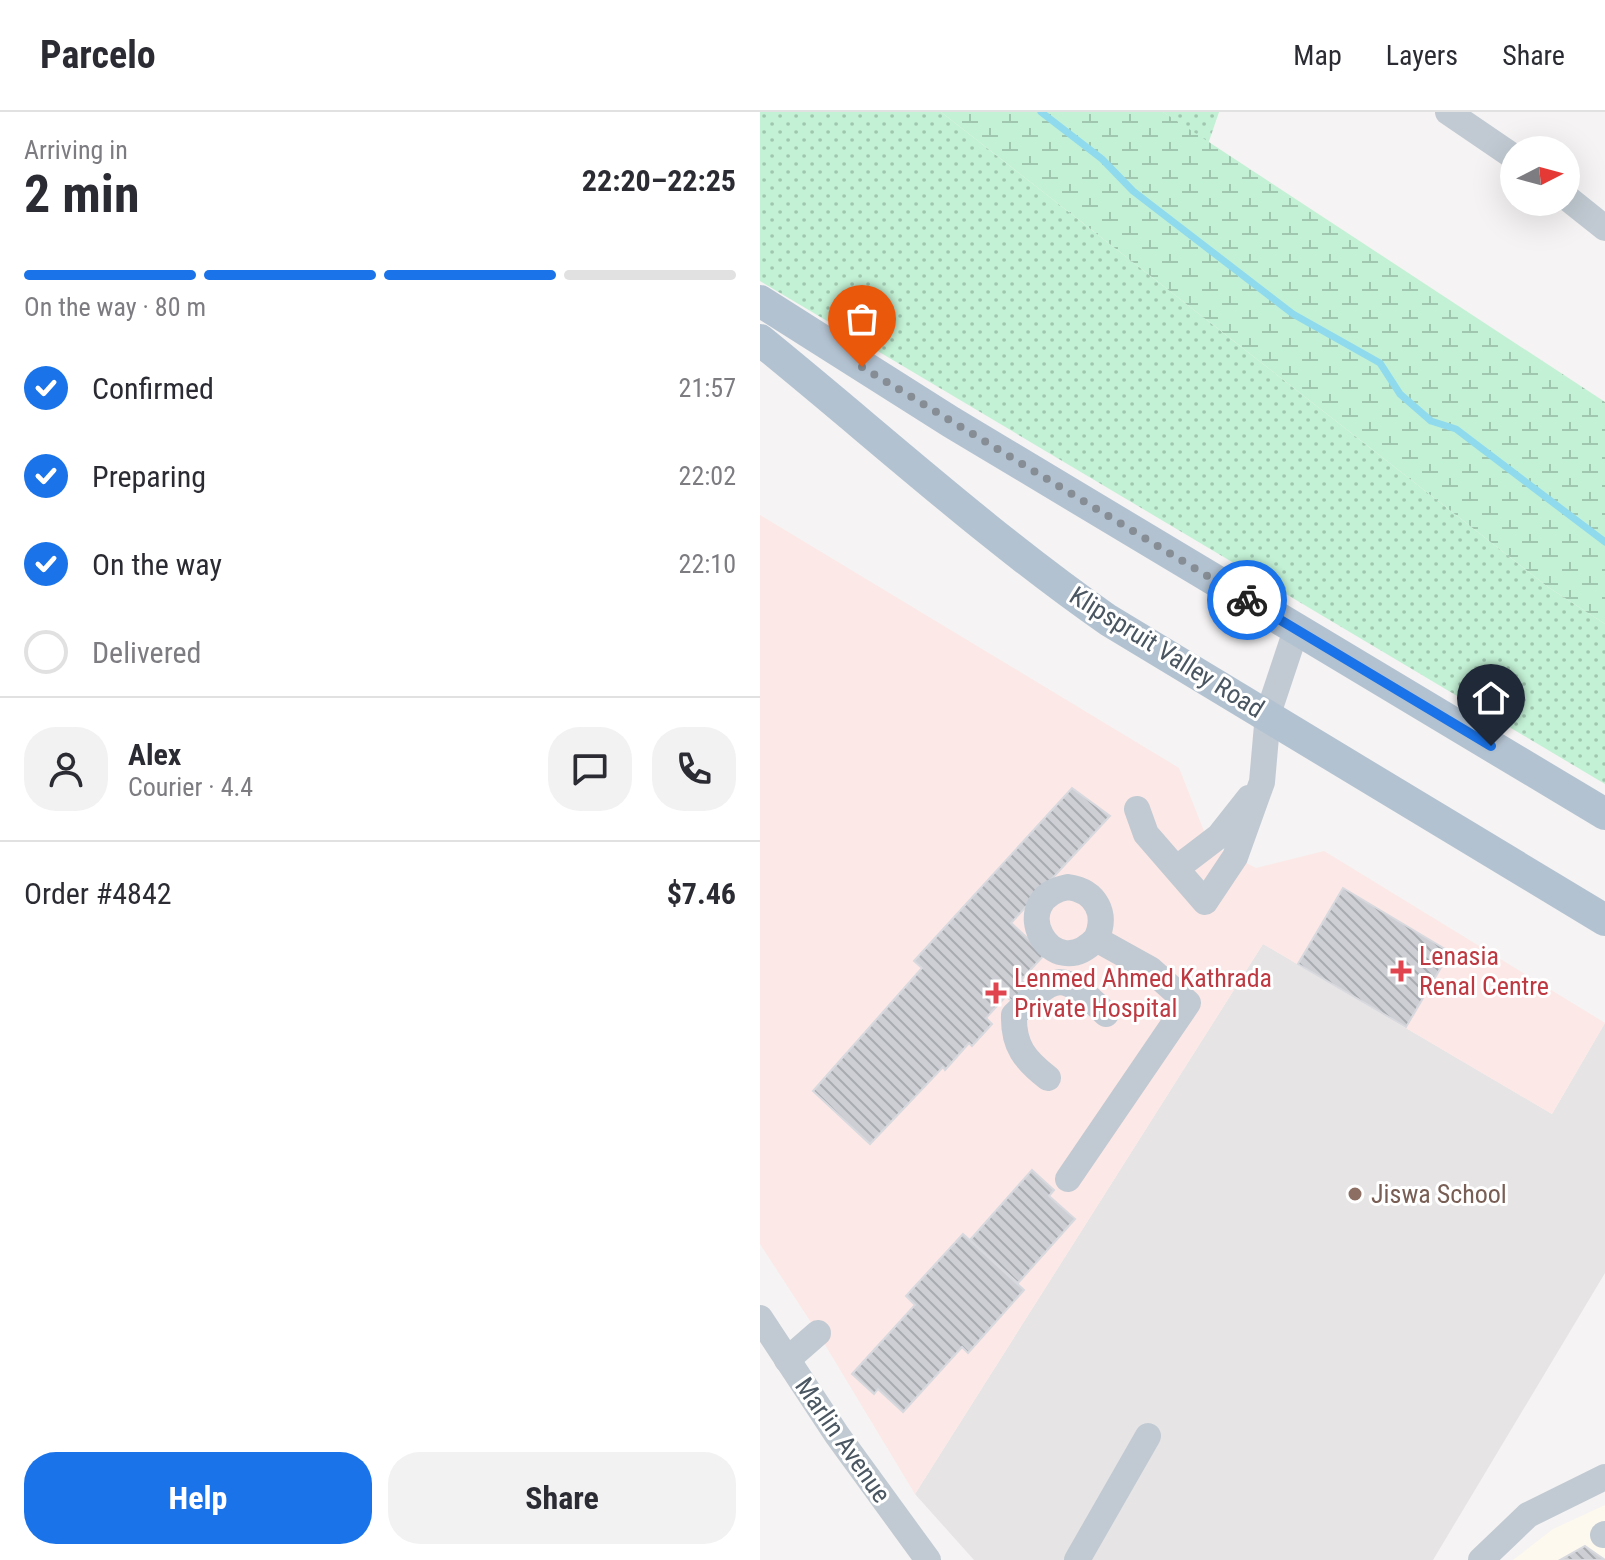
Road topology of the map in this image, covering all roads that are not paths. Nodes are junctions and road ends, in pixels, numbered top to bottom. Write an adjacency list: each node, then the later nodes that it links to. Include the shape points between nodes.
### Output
1 (1448, 112): 2 (street)
2 (1500, 147)
3 (1580, 208): 4 (street)
4 (1605, 228)
5 (760, 301): 7 (main road, via 938,415)
6 (760, 340): 8 (main road, Klipspruit Valley Road, via 1038,571 1108,620)
7 (1296, 630): 8 (street); 11 (main road)
8 (1268, 714): 9 (street); 13 (main road, Klipspruit Valley Road)
9 (1262, 782): 12 (street, via 1219,836); 12 (street, via 1235,857 1205,902)
10 (1137, 809): 12 (street, via 1146,834)
11 (1605, 814)
12 (1177, 868)
13 (1605, 920)
14 (1096, 939): 17 (street, via 1150,969 1188,1003)
15 (1106, 1014): 16 (street, via 1081,989 1059,982 1046,984 1014,1015 1013,1033 1024,1059)
16 (1048, 1078)
17 (1068, 1179)
18 (760, 1318): 20 (street, Marlin Avenue)
19 (818, 1333): 20 (street)
20 (787, 1360): 23 (street, Marlin Avenue)
21 (1148, 1436): 24 (street)
22 (1605, 1477): 25 (street, via 1528,1515)
23 (928, 1560)
24 (1077, 1560)
25 (1481, 1560)

